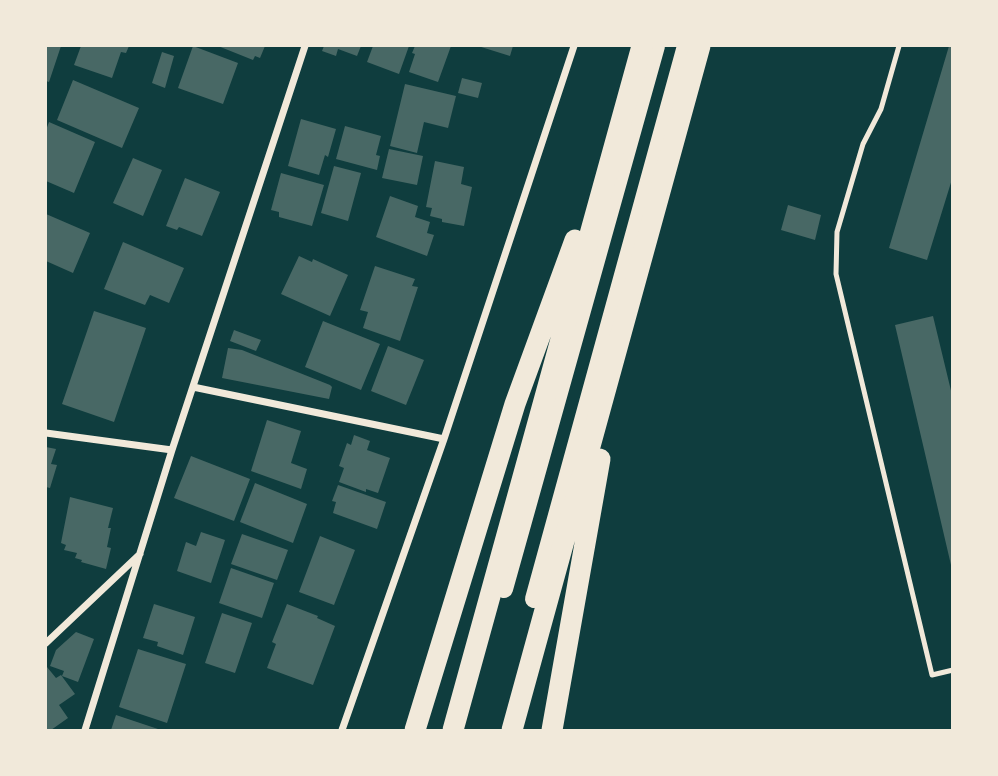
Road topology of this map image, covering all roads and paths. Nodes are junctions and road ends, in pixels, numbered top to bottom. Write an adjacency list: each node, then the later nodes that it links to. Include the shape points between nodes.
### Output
1 (304, 46): 10 (street)
2 (574, 46): 12 (street)
3 (642, 46): 8 (highway)
4 (656, 46): 15 (main road)
5 (686, 46): 16 (main road)
6 (700, 46): 9 (highway)
7 (899, 46): 18 (lane, via 837,232 836,274 932,676)
8 (629, 92): 21 (highway, via 515,404); 22 (highway)
9 (622, 333): 23 (highway); 24 (highway)
10 (192, 387): 12 (street); 13 (street)
11 (46, 433): 13 (street)
12 (444, 439): 20 (street)
13 (172, 450): 14 (street)
14 (141, 554): 17 (street); 19 (street)
15 (504, 589)
16 (534, 599)
17 (46, 643)
18 (953, 670)
19 (85, 730)
20 (342, 730)
21 (415, 730)
22 (453, 730)
23 (512, 730)
24 (552, 730)

